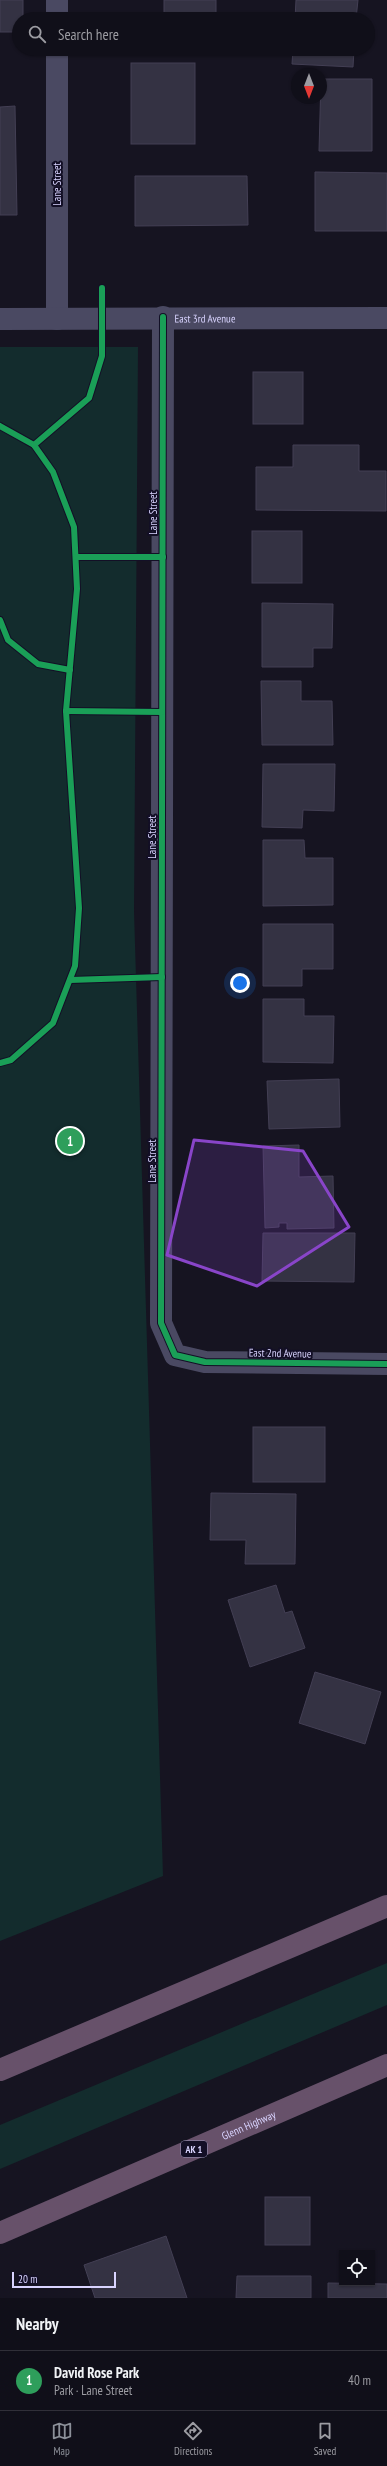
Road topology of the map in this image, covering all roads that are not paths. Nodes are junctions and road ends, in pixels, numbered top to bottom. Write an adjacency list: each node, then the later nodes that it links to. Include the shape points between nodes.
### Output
1 (57, 0): 2 (street)
2 (57, 12)
3 (57, 56): 7 (street, Lane Street)
4 (163, 317): 5 (street, East 3rd Avenue); 7 (street, East 3rd Avenue); 8 (street, Lane Street, via 162,1324)
5 (387, 318)
6 (0, 319): 7 (street, East 3rd Avenue)
7 (57, 319)
8 (174, 1355): 9 (street, East 2nd Avenue, via 205,1362)
9 (387, 1364)
10 (387, 1906): 12 (highway)
11 (387, 2065): 13 (highway, Glenn Highway / AK 1)
12 (0, 2070)
13 (0, 2233)

